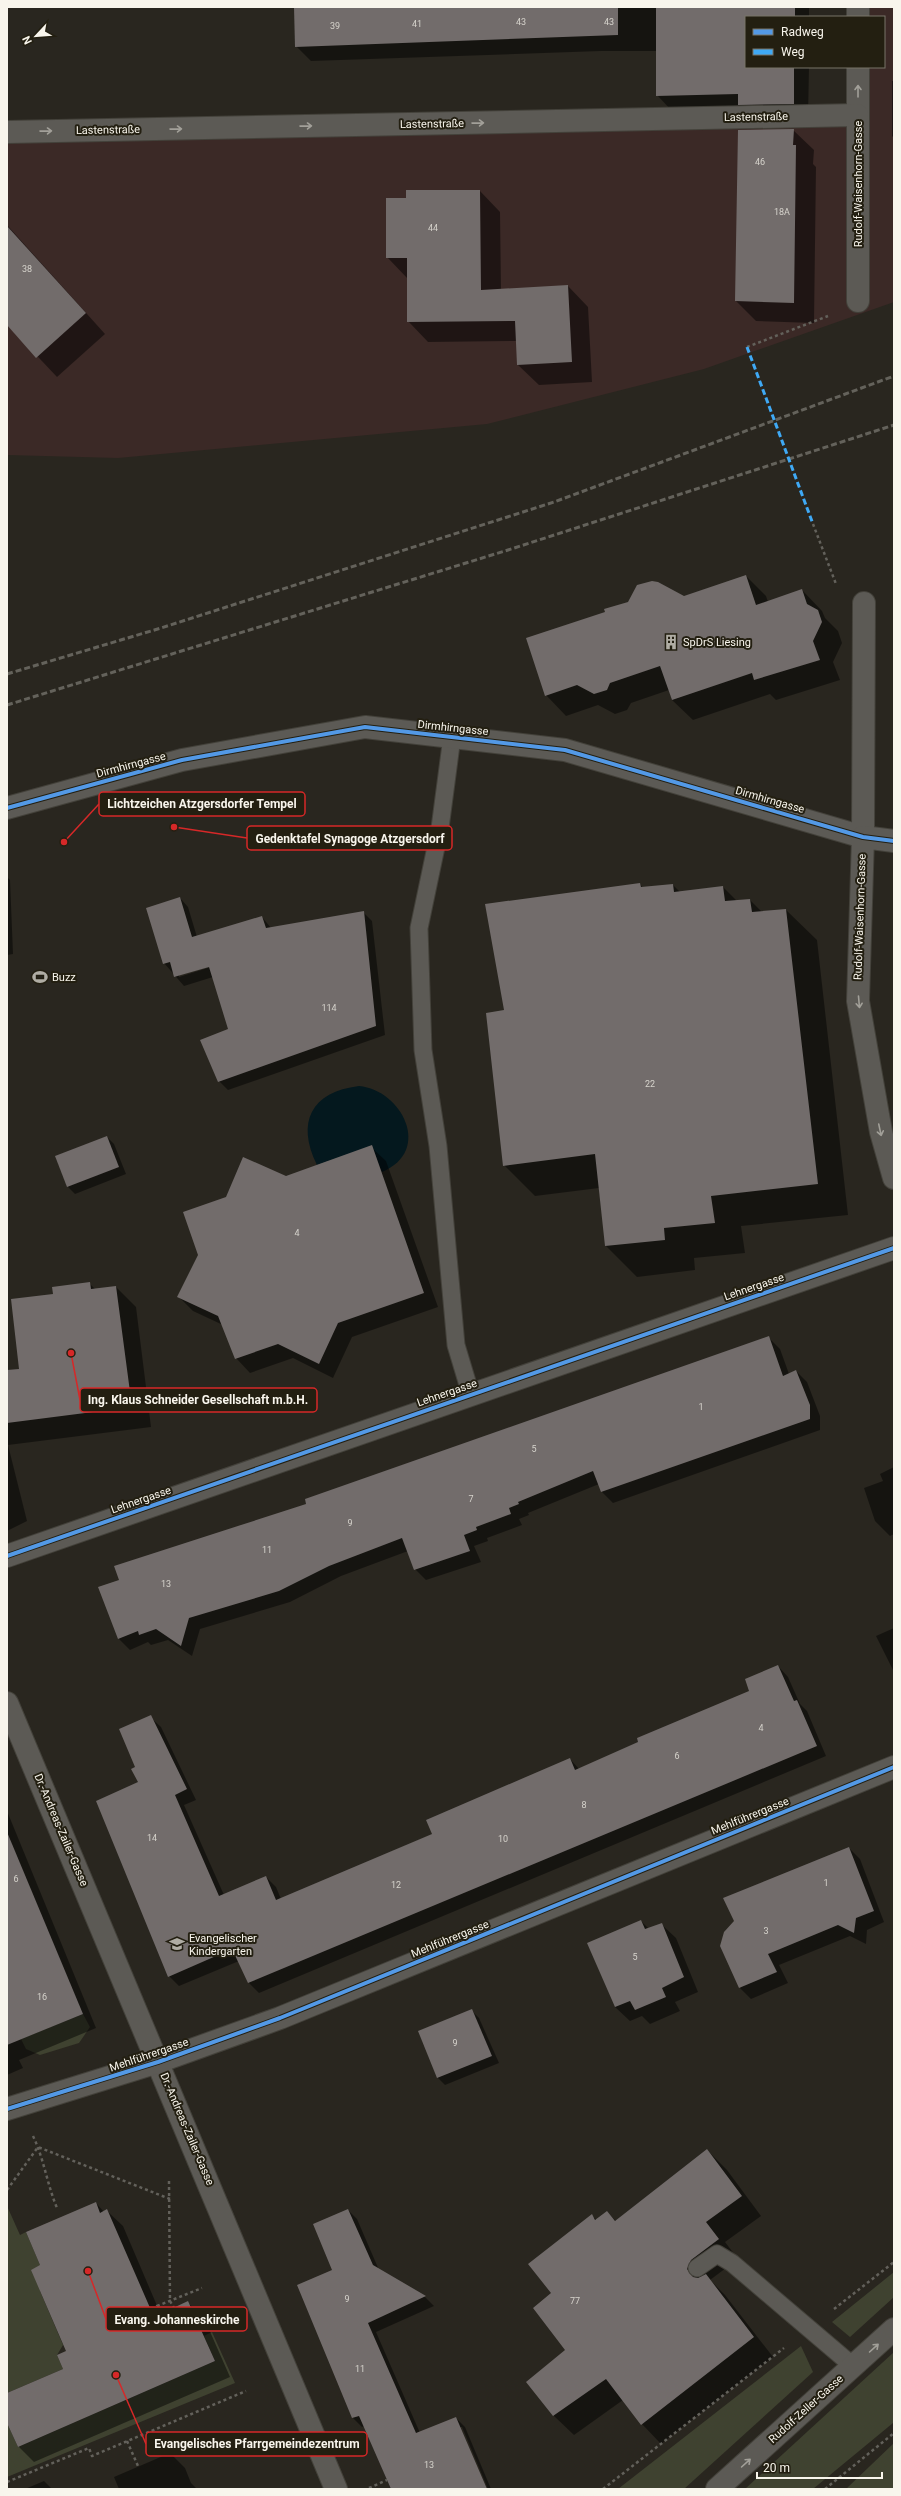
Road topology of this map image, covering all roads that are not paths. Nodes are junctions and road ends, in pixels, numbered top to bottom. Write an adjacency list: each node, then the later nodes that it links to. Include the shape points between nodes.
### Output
1 (858, 68): 2 (street, Rudolf-Waisenhorn-Gasse, one-way to 1)
2 (858, 116): 3 (street, Lastenstraße, one-way to 2); 4 (street, Rudolf-Waisenhorn-Gasse)
3 (7, 132)
4 (858, 301)
5 (864, 603): 8 (street, Rudolf-Waisenhorn-Gasse)
6 (452, 737): 7 (street, Dirmhirngasse, via 365,727 182,760); 8 (street, Dirmhirngasse, via 565,750); 12 (lane, via 440,828 419,928 423,1050 438,1146 456,1345)
7 (7, 808)
8 (863, 837): 9 (street, Dirmhirngasse); 10 (street, Rudolf-Waisenhorn-Gasse, one-way to 10, via 858,1001 881,1132)
9 (894, 842)
10 (894, 1178)
11 (894, 1248): 12 (street, Lehnergasse)
12 (471, 1395): 13 (street, Lehnergasse)
13 (7, 1556)
14 (7, 1703): 16 (street, Dr.-Andreas-Zailer-Gasse)
15 (894, 1767): 16 (street, Mehlführergasse, via 280,2018)
16 (158, 2062): 17 (street, Mehlführergasse); 21 (street, Dr.-Andreas-Zailer-Gasse)
17 (13, 2108)
18 (697, 2268): 20 (lane, via 717,2254)
19 (894, 2329): 20 (street, Rudolf-Zeller-Gasse, one-way to 19)
20 (853, 2366): 22 (street, Rudolf-Zeller-Gasse, one-way to 20)
21 (336, 2489)
22 (717, 2489)

